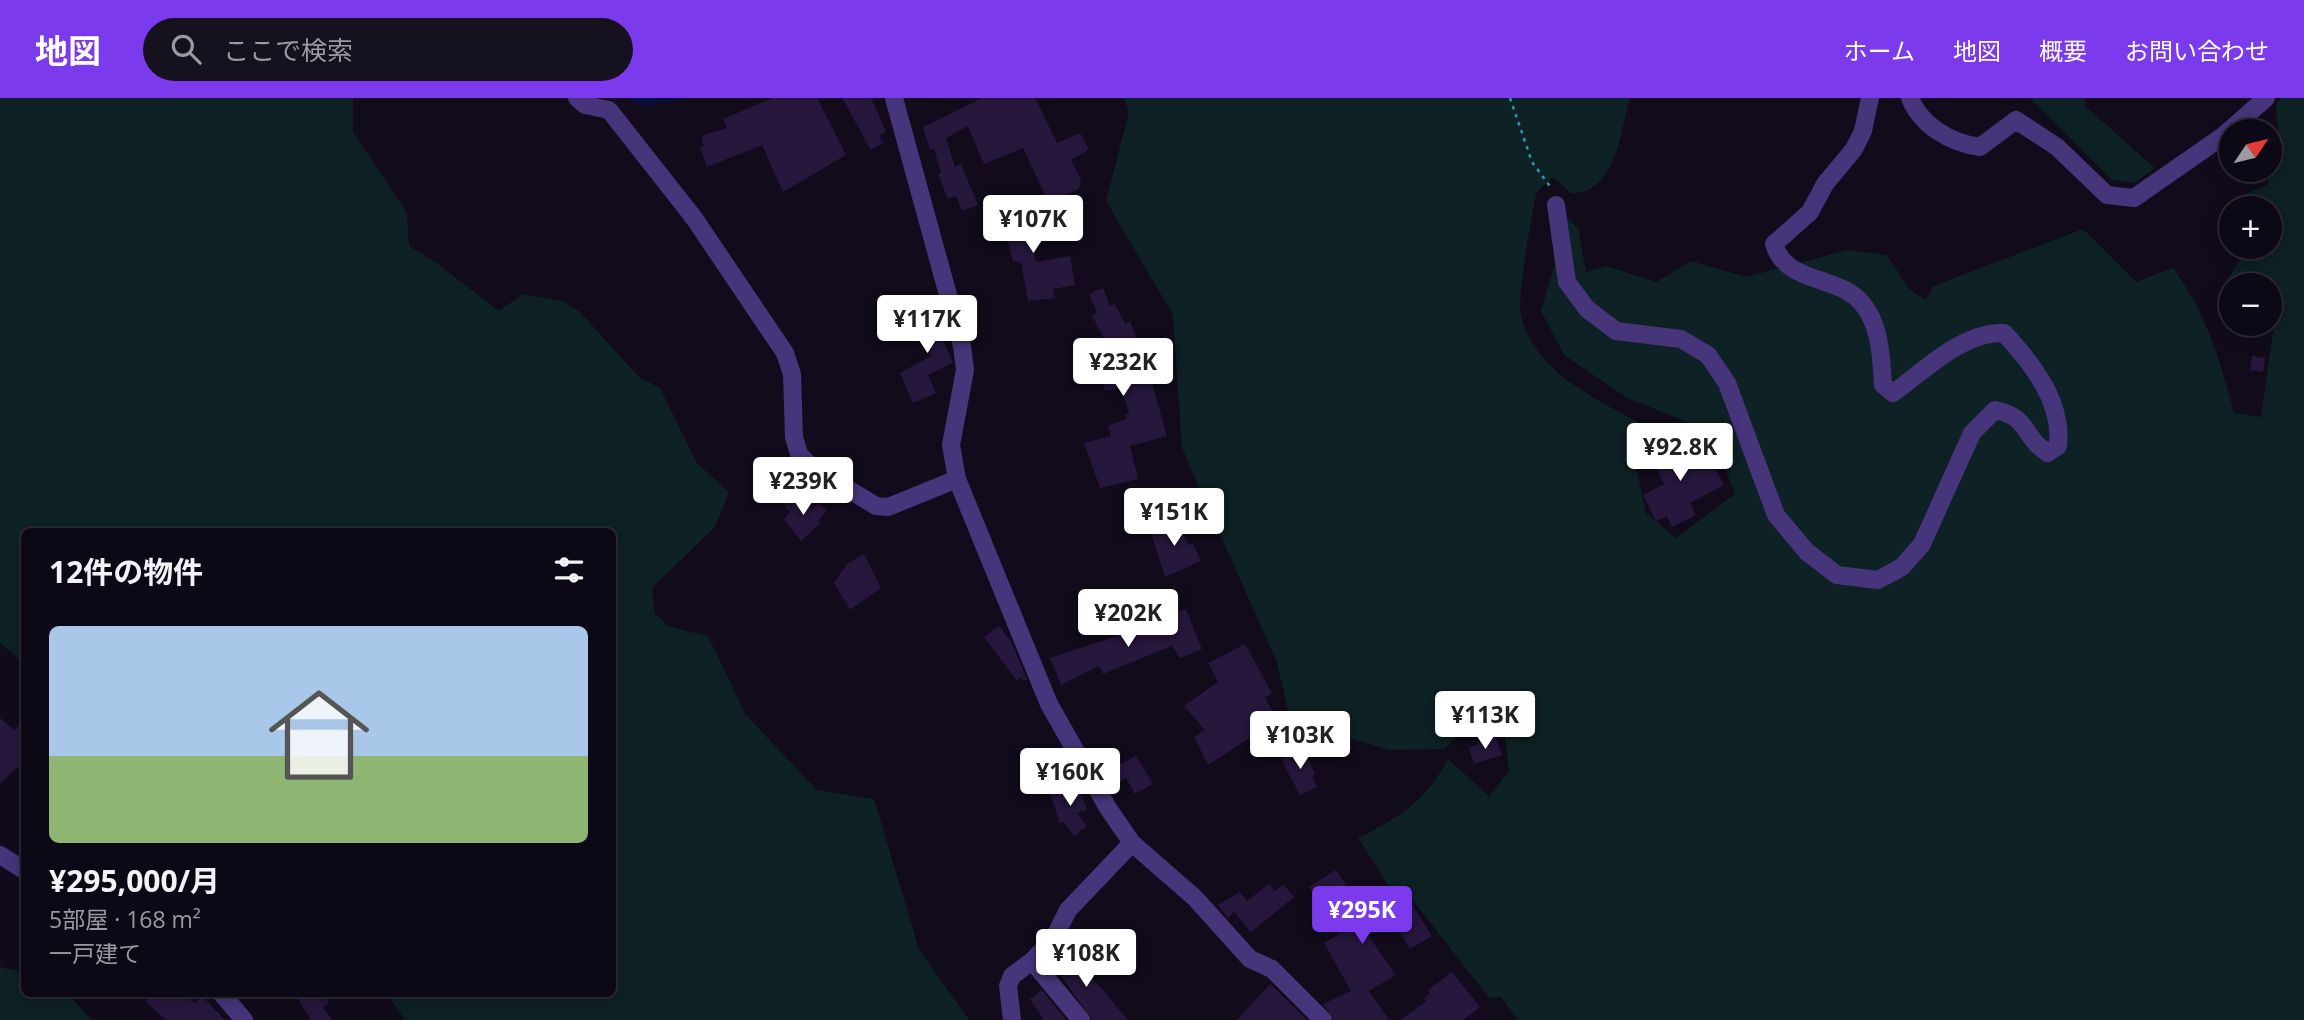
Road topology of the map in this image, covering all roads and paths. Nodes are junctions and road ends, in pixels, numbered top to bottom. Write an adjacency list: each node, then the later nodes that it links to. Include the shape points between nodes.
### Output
1 (577, 98): 8 (street, via 585,105 609,110 694,218 779,344 792,374 794,437 799,454 810,466 876,506 888,507)
2 (894, 98): 8 (street, via 962,346 965,370 951,445)
3 (1510, 98): 7 (path, via 1532,162 1551,186)
4 (1870, 98): 7 (street, via 1854,149 1825,184 1810,212 1774,244 1778,257 1790,269 1861,302 1879,335 1883,385 1893,393 1965,342 2004,333 2044,383 2060,428 2058,446 2048,453 2014,414 1995,410 1985,416 1972,433 1922,544 1902,567 1878,580 1837,575 1807,552 1776,515 1727,383 1708,355 1681,339 1616,331 1587,309 1567,282)
5 (1910, 98): 6 (street, via 1934,129 1963,145 1980,147 2016,120 2057,147 2107,195 2122,199 2134,198 2205,149)
6 (2266, 98)
7 (1556, 205)
8 (957, 479): 9 (street, via 1049,704)
9 (1132, 843): 12 (street, via 1068,910 1054,938); 17 (street, via 1195,898 1250,959 1272,969)
10 (0, 855): 11 (street)
11 (21, 868)
12 (1032, 961): 15 (street, via 1012,976 1008,986); 16 (street)
13 (225, 997): 14 (street)
14 (244, 1020)
15 (1012, 1020)
16 (1081, 1020)
17 (1323, 1020)

